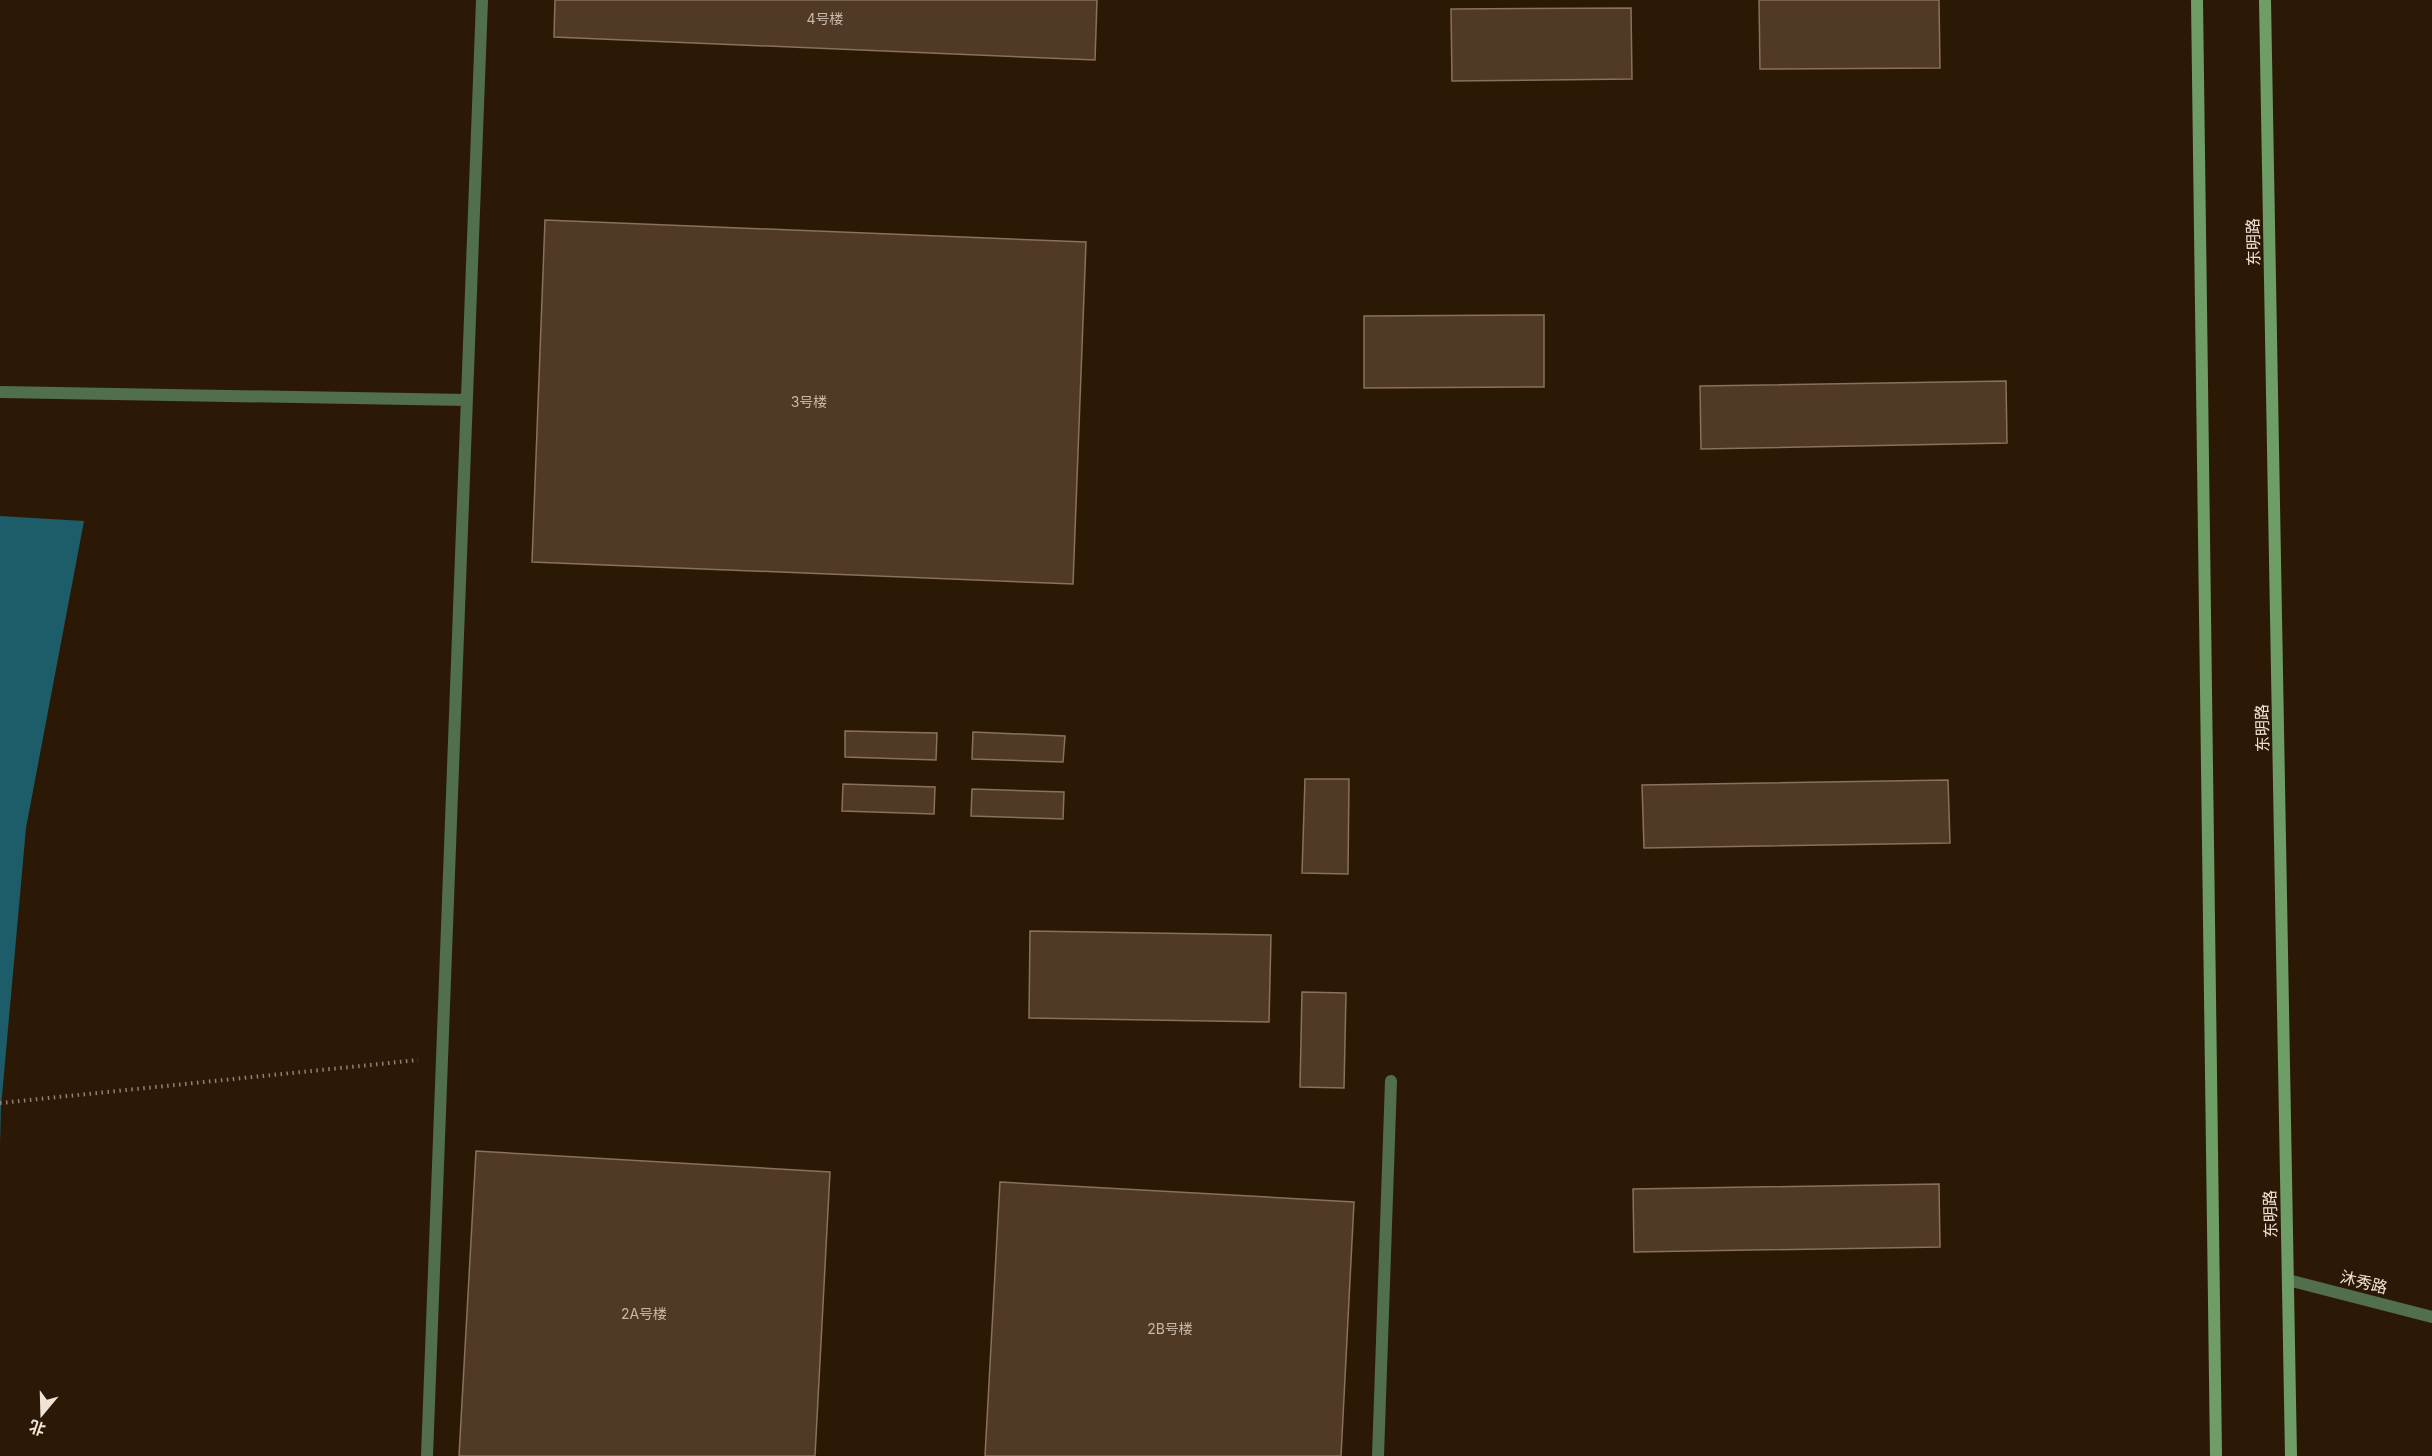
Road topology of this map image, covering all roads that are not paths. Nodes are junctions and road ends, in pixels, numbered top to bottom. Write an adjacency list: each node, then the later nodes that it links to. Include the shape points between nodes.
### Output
1 (482, 0): 5 (street)
2 (2197, 0): 11 (main road)
3 (2265, 0): 7 (main road, 东明路)
4 (0, 392): 5 (street)
5 (467, 400): 9 (street)
6 (1391, 1081): 10 (street)
7 (2288, 1280): 8 (street, 沐秀路); 12 (main road, 东明路)
8 (2432, 1317)
9 (427, 1456)
10 (1378, 1456)
11 (2216, 1456)
12 (2291, 1456)

